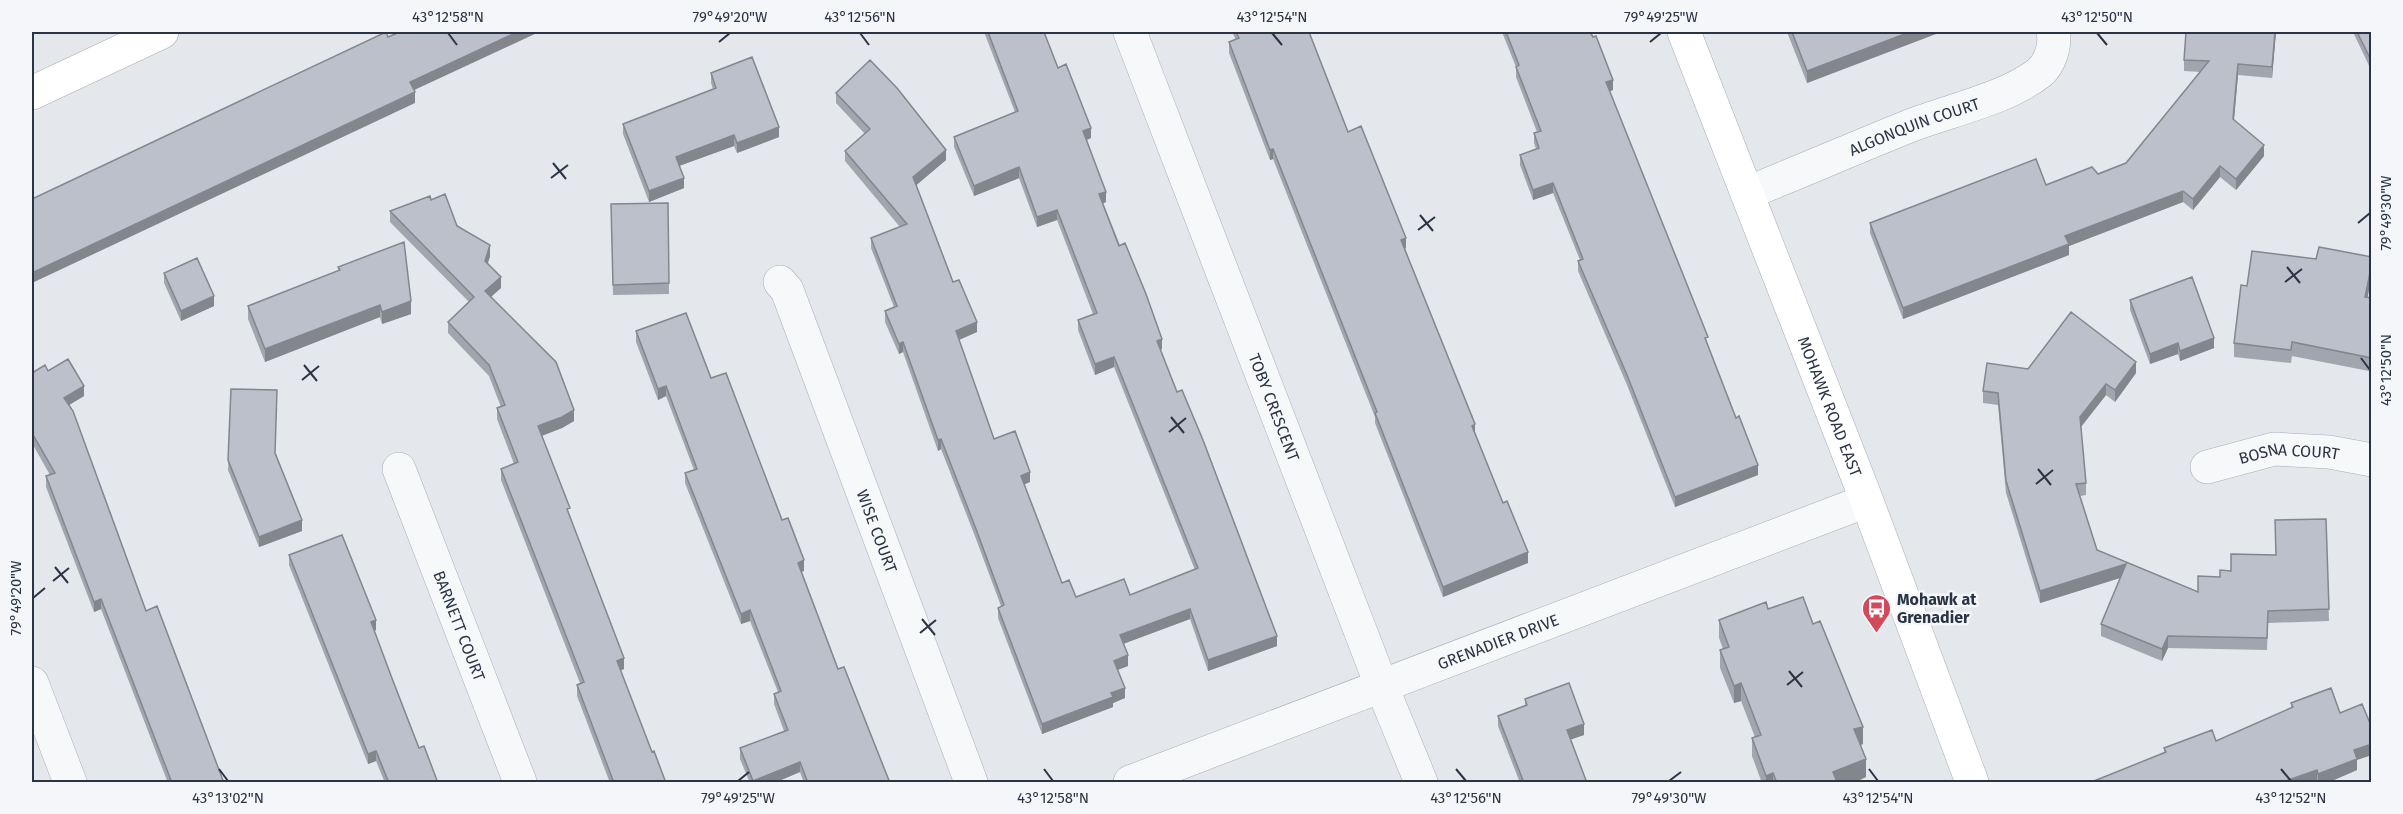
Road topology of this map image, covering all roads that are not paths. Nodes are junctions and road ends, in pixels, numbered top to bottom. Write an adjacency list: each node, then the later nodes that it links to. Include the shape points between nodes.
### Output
1 (162, 32): 5 (main road)
2 (1130, 32): 13 (street, TOBY CRESCENT)
3 (1684, 32): 6 (main road, MOHAWK ROAD EAST)
4 (2053, 32): 6 (street, ALGONQUIN COURT, via 2049,60 2039,72 2006,91)
5 (32, 93)
6 (1747, 194): 11 (main road, MOHAWK ROAD EAST)
7 (780, 282): 16 (street, WISE COURT, via 787,290)
8 (2372, 460): 9 (street, BOSNA COURT, via 2329,452 2274,449)
9 (2206, 467)
10 (399, 469): 15 (street, BARNETT COURT)
11 (1866, 501): 13 (street, GRENADIER DRIVE); 19 (main road, MOHAWK ROAD EAST)
12 (32, 683): 14 (street)
13 (1384, 686): 17 (street, GRENADIER DRIVE); 18 (street, TOBY CRESCENT)
14 (70, 783)
15 (520, 783)
16 (971, 783)
17 (1130, 783)
18 (1421, 783)
19 (1972, 783)

